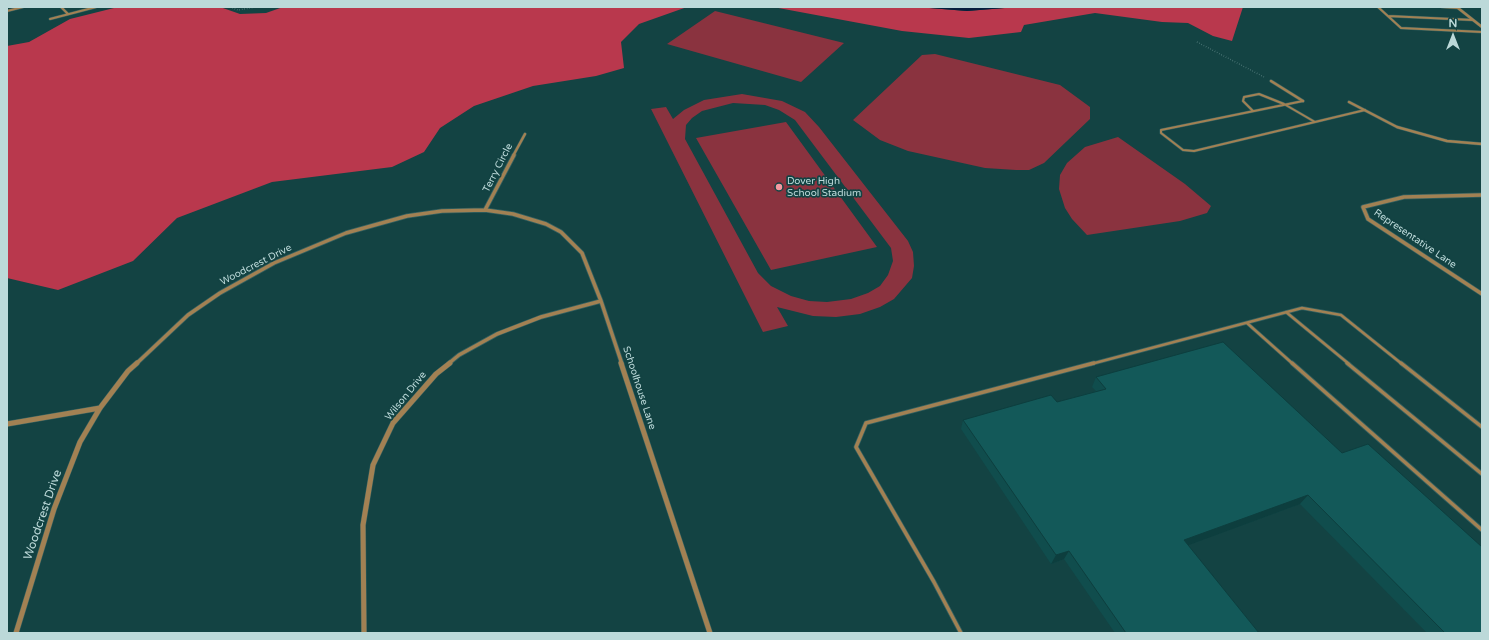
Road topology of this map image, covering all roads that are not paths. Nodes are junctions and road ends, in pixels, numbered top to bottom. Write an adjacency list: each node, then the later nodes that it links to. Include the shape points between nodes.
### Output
1 (23, 7): 7 (lane)
2 (61, 7): 8 (lane)
3 (96, 7): 8 (lane)
4 (1378, 7): 9 (lane)
5 (1442, 7): 6 (lane)
6 (1458, 8): 11 (street)
7 (7, 11)
8 (68, 14): 10 (lane)
9 (1388, 16): 11 (lane); 13 (lane, via 1401,28)
10 (50, 19)
11 (1473, 20): 12 (street)
12 (1482, 27)
13 (1482, 32)
14 (1271, 81): 15 (street)
15 (1303, 101): 17 (lane)
16 (1349, 102): 18 (street)
17 (1284, 104): 19 (lane); 19 (lane, via 1259,94 1244,97 1243,101); 20 (lane)
18 (1365, 110): 20 (lane); 22 (street, via 1397,127 1447,141)
19 (1253, 111): 20 (lane, via 1162,130 1161,133 1179,148 1194,151)
20 (1315, 122)
21 (524, 134): 24 (street, Terry Circle)
22 (1482, 144)
23 (1482, 195): 25 (street, Representative Lane, via 1429,194 1363,207 1368,219)
24 (485, 210): 26 (street, Schoolhouse Lane, via 513,214 546,224 561,232 582,253); 29 (street, Woodcrest Drive, via 442,211 407,216 346,233 274,263 220,293 188,315 128,371)
25 (1482, 294)
26 (602, 301): 35 (street, Wilson Drive, via 541,317 497,334 459,355 436,374 394,423 373,466 363,525); 36 (street, Schoolhouse Lane)
27 (1286, 312): 28 (lane); 31 (lane, via 1302,308 1341,315); 32 (lane)
28 (1246, 323): 33 (lane); 37 (lane, via 866,423 856,447)
29 (100, 408): 30 (street); 34 (street, Woodcrest Drive, via 80,442 54,509)
30 (7, 424)
31 (1482, 427)
32 (1482, 474)
33 (1482, 530)
34 (16, 633)
35 (364, 633)
36 (710, 633)
37 (961, 633)

